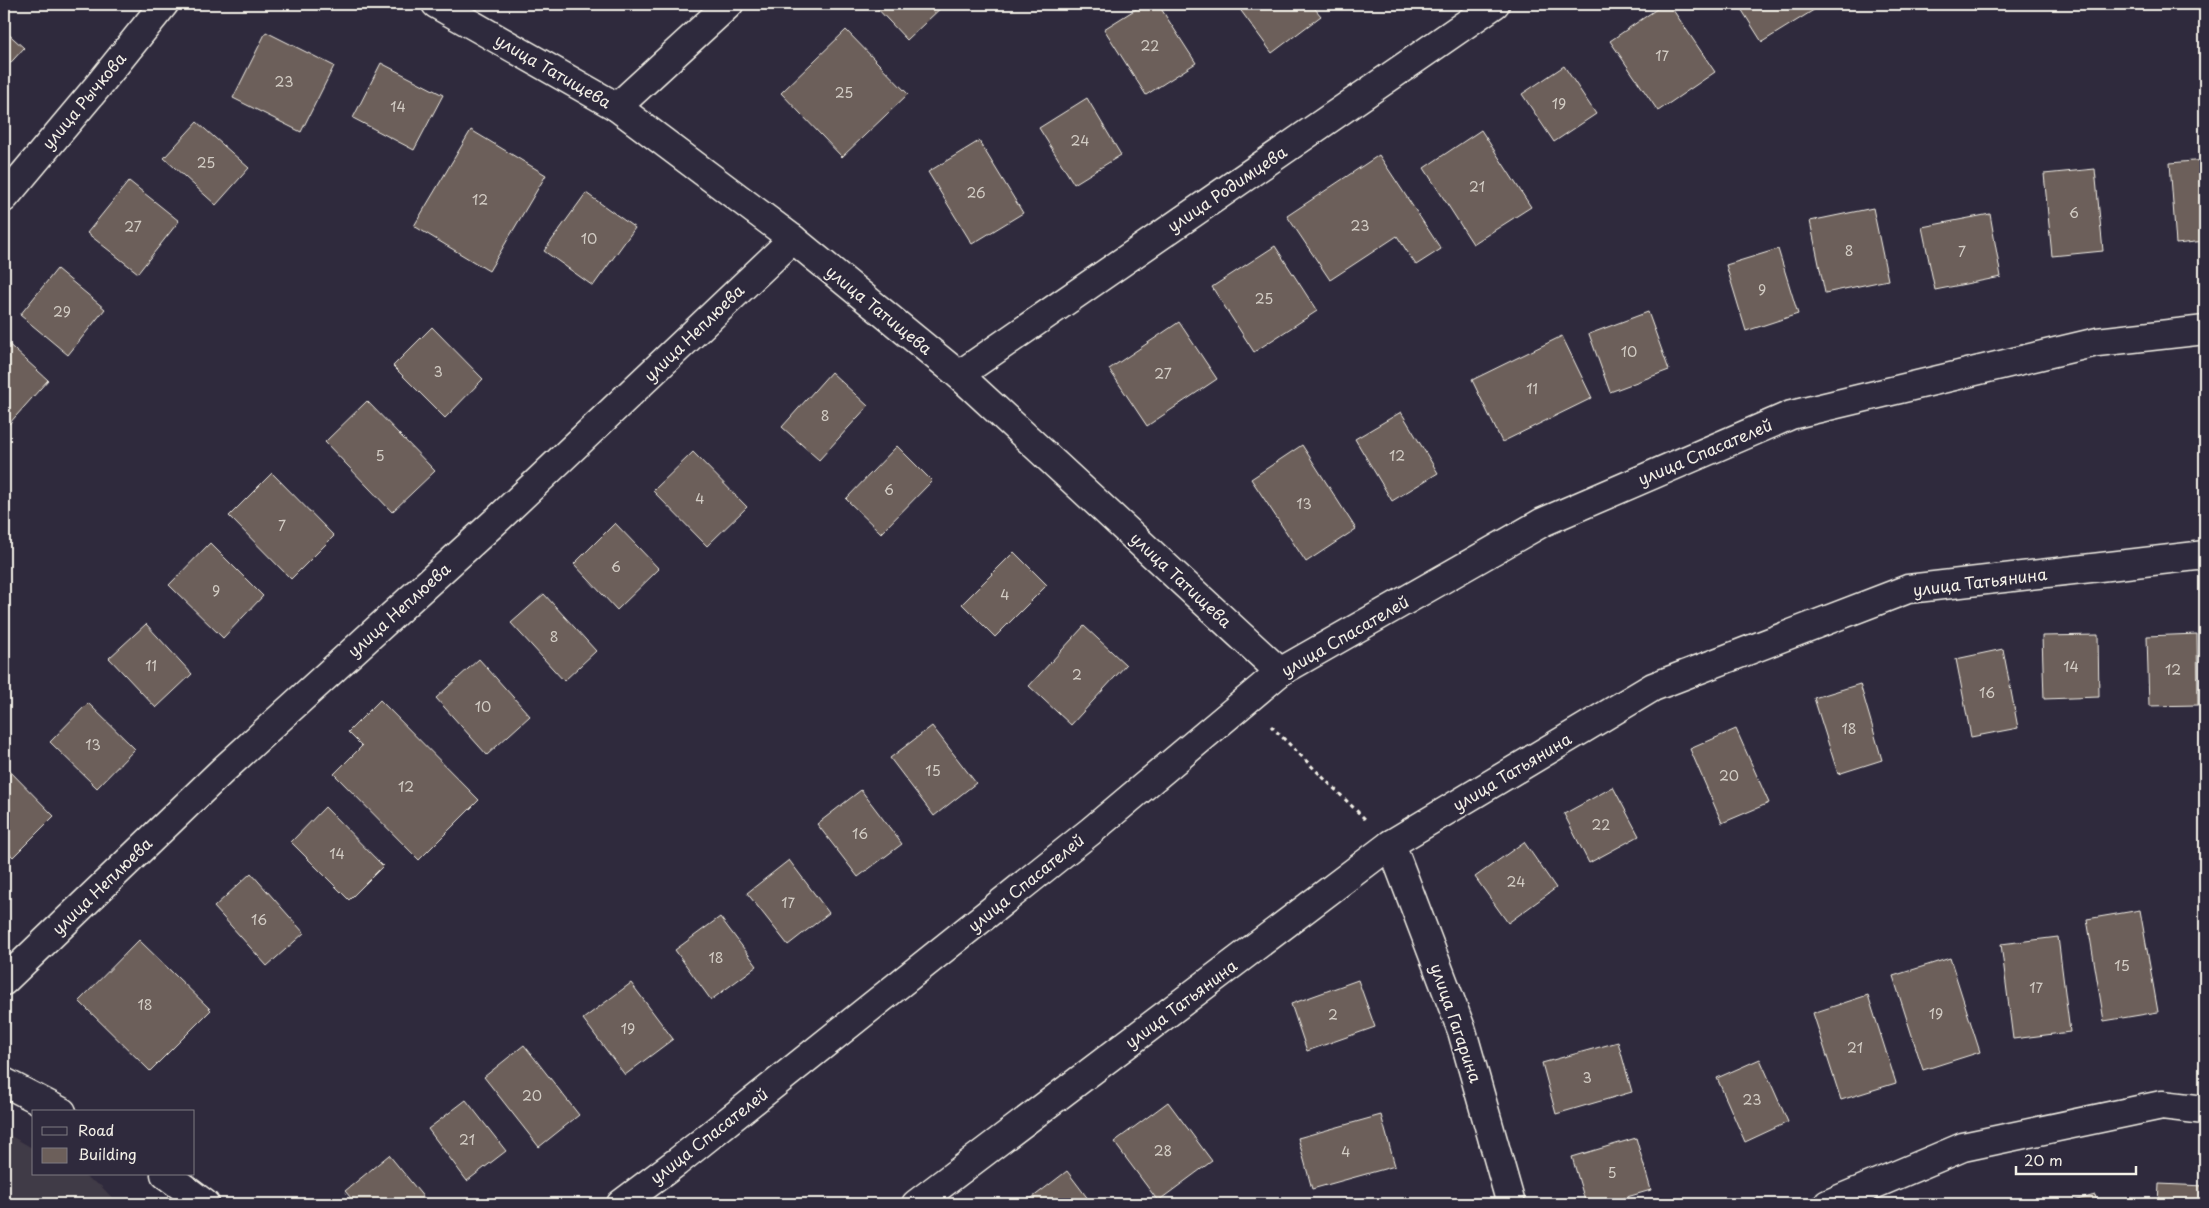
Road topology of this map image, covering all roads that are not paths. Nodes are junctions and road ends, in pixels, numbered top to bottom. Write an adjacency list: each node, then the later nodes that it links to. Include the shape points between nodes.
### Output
1 (164, 4): 6 (street, улица Рычкова)
2 (436, 4): 5 (street, улица Татищева)
3 (729, 4): 5 (street)
4 (1495, 4): 9 (street, улица Родимцева)
5 (617, 106): 7 (street, улица Татищева)
6 (4, 198)
7 (793, 239): 9 (street, улица Татищева); 13 (street, улица Неплюева, via 498,519 222,771)
8 (2205, 330): 11 (street, улица Спасателей, via 2097,342 1791,415 1543,522)
9 (959, 375): 11 (street, улица Татищева)
10 (2205, 555): 12 (street, улица Татьянина, via 1908,589 1653,687)
11 (1280, 672): 19 (street, улица Спасателей, via 1091,831)
12 (1391, 844): 20 (street, улица Татьянина); 21 (street, улица Гагарина, via 1462,1031)
13 (4, 981)
14 (4, 1082): 15 (street)
15 (58, 1110)
16 (2205, 1110): 22 (street, via 2162,1105 1963,1147)
17 (168, 1176): 18 (street)
18 (205, 1204)
19 (621, 1204)
20 (916, 1204)
21 (1511, 1204)
22 (1828, 1204)

